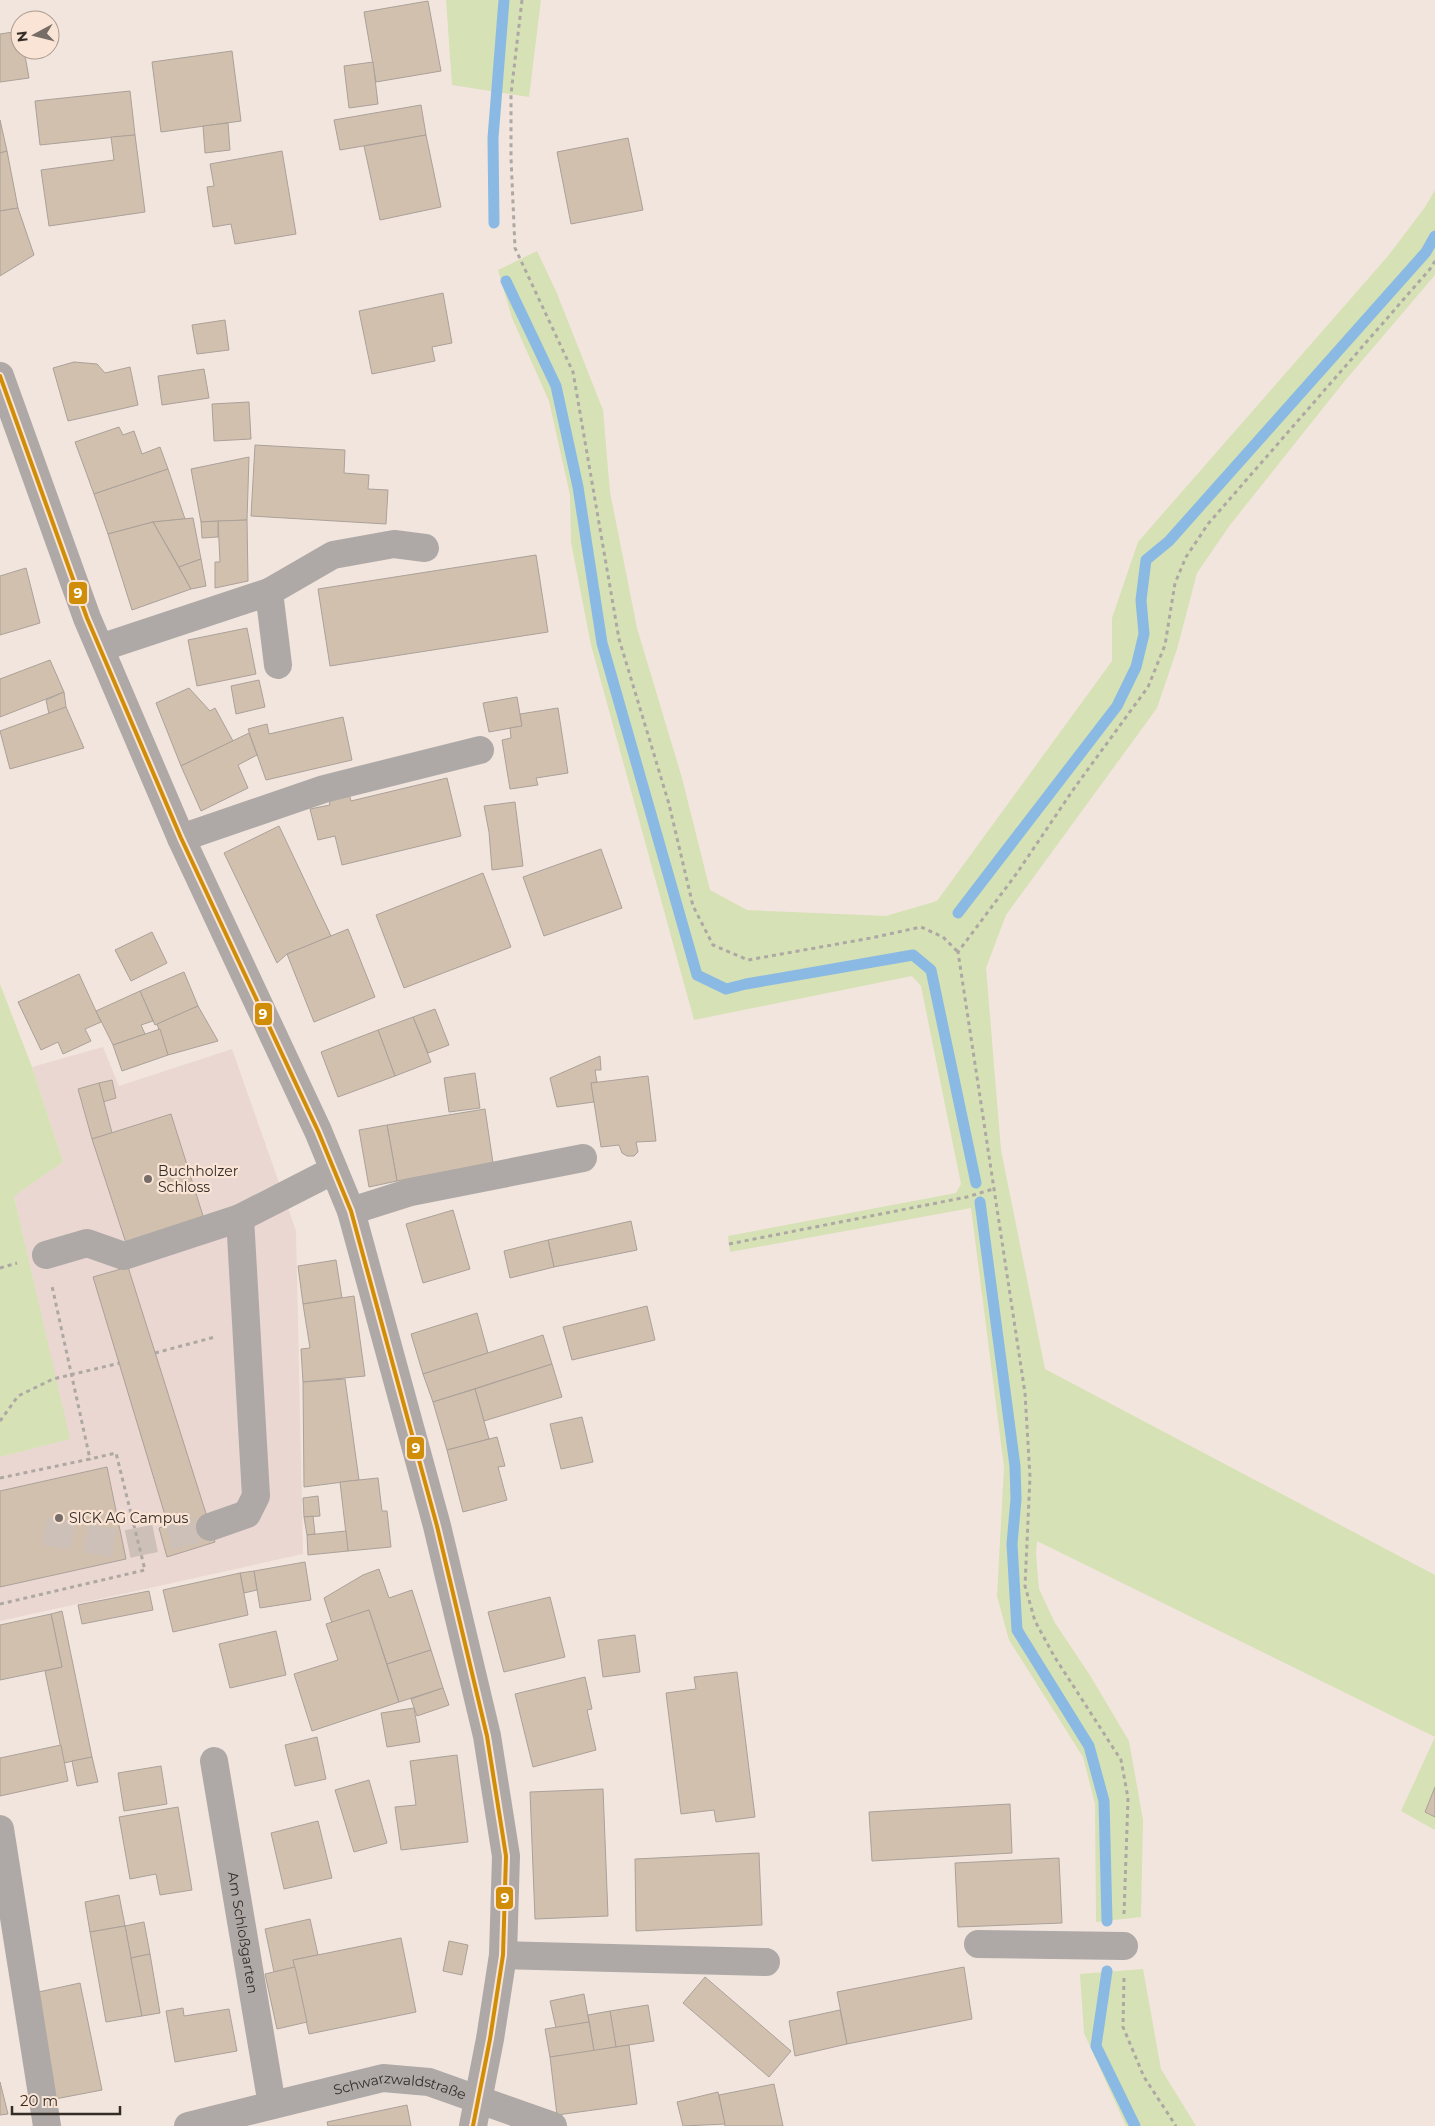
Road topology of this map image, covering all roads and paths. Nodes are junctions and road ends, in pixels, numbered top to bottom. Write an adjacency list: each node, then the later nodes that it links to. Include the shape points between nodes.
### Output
1 (522, 0): 11 (path, via 511,94 515,248 573,372 619,639 669,804 693,906 713,945 748,960 921,927 943,937)
2 (1435, 261): 11 (path, via 1208,524 1191,548 1175,583 1165,645 1148,687)
3 (0, 376): 4 (street, Schwarzwaldstraße)
4 (10, 433): 7 (street, Schwarzwaldstraße)
5 (425, 548): 6 (street, via 394,544 333,555)
6 (269, 592): 7 (street); 8 (street)
7 (100, 648): 10 (street, Schwarzwaldstraße)
8 (278, 665)
9 (480, 750): 10 (street, via 324,789)
10 (181, 838): 13 (street, Schwarzwaldstraße)
11 (958, 952): 14 (path)
12 (583, 1158): 15 (street, via 411,1192)
13 (334, 1170): 15 (street, Schwarzwaldstraße); 16 (street)
14 (993, 1189): 17 (path, via 967,1197); 31 (path, via 1024,1393 1030,1477 1025,1586 1034,1622 1121,1760 1128,1798)
15 (350, 1211): 32 (street, Schwarzwaldstraße, via 437,1526 487,1736 506,1856)
16 (240, 1218): 18 (street, via 124,1256 87,1243); 19 (street)
17 (729, 1244)
18 (46, 1255): 22 (path)
19 (247, 1330): 20 (path); 26 (street, via 256,1496 247,1514)
20 (155, 1353)
21 (120, 1363): 22 (path)
22 (71, 1375): 23 (path, via 52,1379 18,1396); 24 (path)
23 (0, 1421)
24 (90, 1459): 25 (path); 27 (path, via 116,1453 145,1570)
25 (0, 1478)
26 (210, 1527)
27 (0, 1604)
28 (214, 1761): 35 (street, Am Schloßgarten)
29 (0, 1829): 36 (street)
30 (978, 1944): 31 (street)
31 (1124, 1946): 40 (path, via 1124,2027 1144,2077)
32 (503, 1955): 33 (street); 34 (street, Schwarzwaldstraße)
33 (766, 1962)
34 (478, 2099): 35 (street, Schwarzwaldstraße, via 429,2082 383,2078); 38 (street); 39 (street)
35 (272, 2104): 37 (street, Schwarzwaldstraße)
36 (47, 2126)
37 (188, 2126)
38 (473, 2126)
39 (553, 2126)
40 (1176, 2126)

